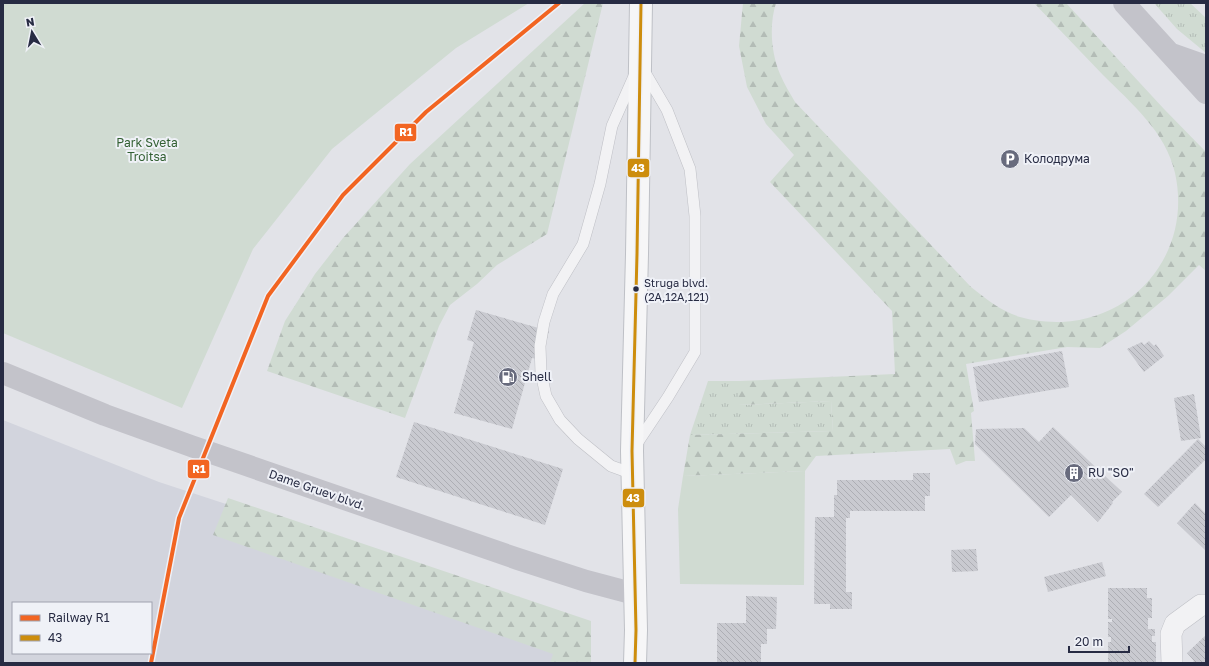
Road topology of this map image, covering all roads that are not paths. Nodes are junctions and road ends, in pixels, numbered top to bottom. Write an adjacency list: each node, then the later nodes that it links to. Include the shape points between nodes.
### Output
1 (641, 3): 4 (main road)
2 (1124, 3): 3 (main road)
3 (1169, 53): 5 (main road); 6 (main road)
4 (640, 62): 8 (main road); 8 (lane, via 668,110 690,169 695,216 695,352); 9 (lane, via 612,126 600,184 583,244 553,294 540,346 541,373 546,396 560,420 578,439 611,466)
5 (1206, 66)
6 (1206, 93)
7 (3, 373): 10 (main road, Dame Gruev blvd., via 105,415 586,582)
8 (632, 451): 9 (main road)
9 (632, 474): 10 (main road)
10 (635, 594): 12 (main road)
11 (1206, 605): 13 (street, via 1201,605 1175,624 1171,634)
12 (635, 663)
13 (1172, 663)

